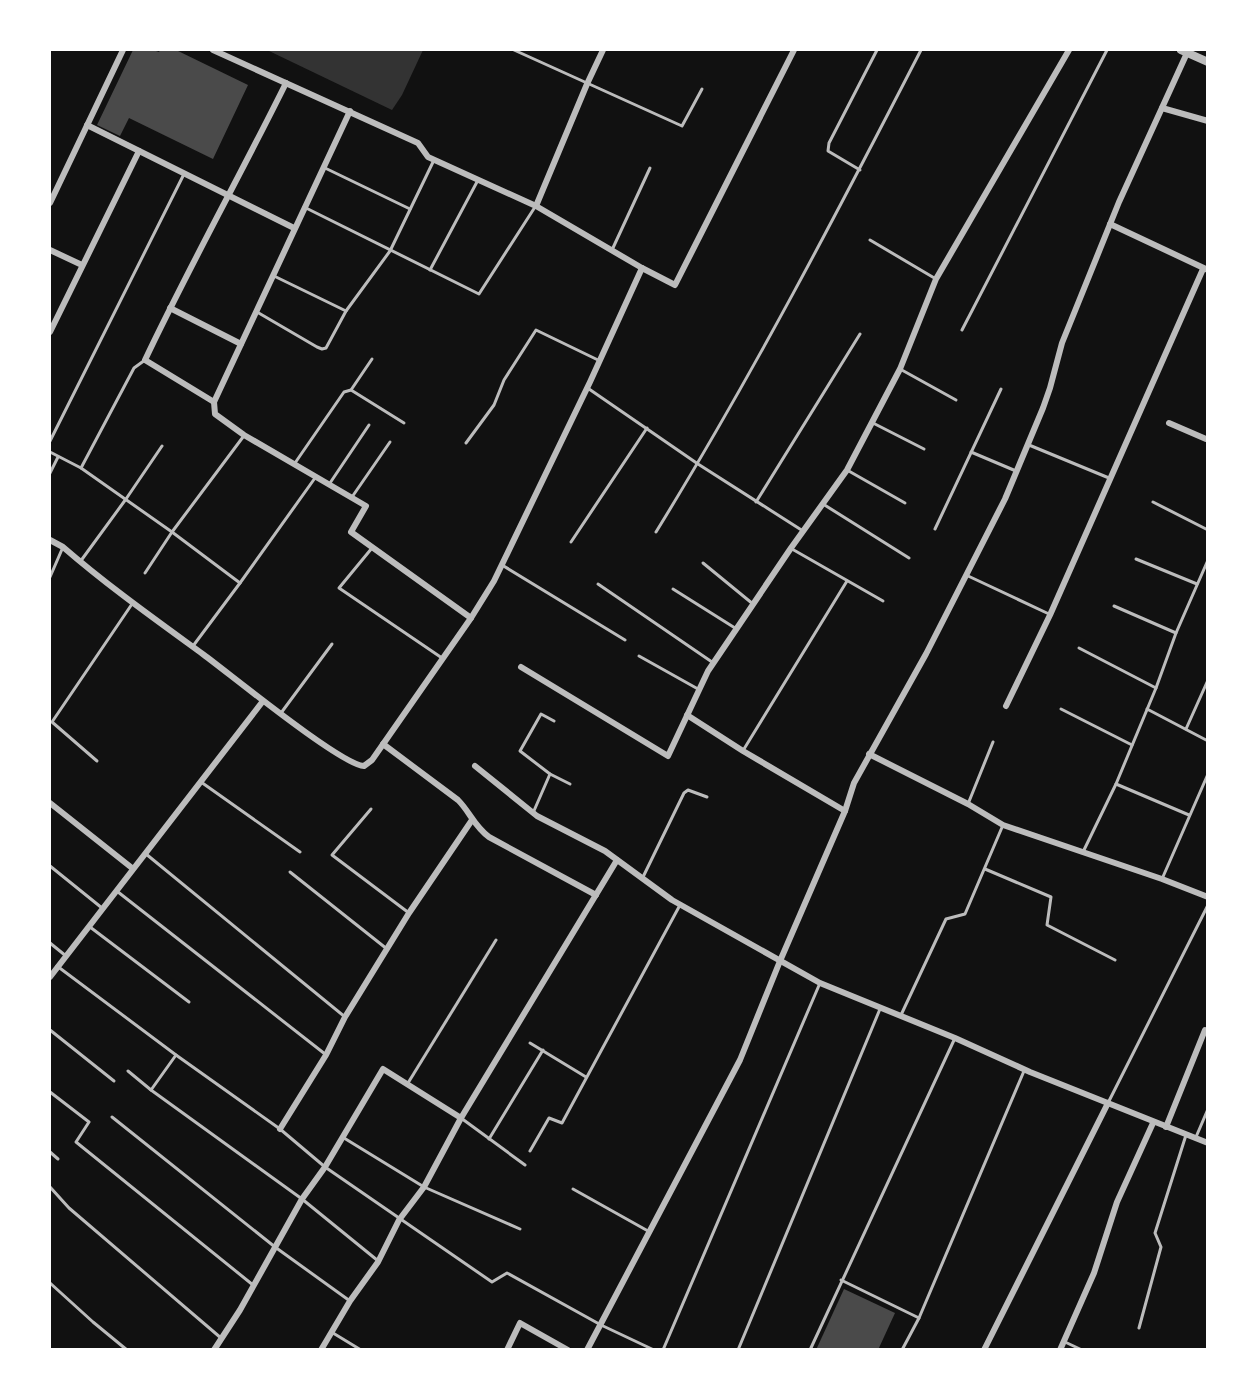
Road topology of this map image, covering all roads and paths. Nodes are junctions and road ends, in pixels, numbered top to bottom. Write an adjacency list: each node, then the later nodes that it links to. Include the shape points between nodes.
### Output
1 (123, 50): 18 (street)
2 (213, 50): 12 (street)
3 (514, 50): 13 (lane)
4 (603, 50): 13 (street)
5 (794, 50): 38 (street, via 675,285)
6 (878, 50): 23 (lane, via 829,143 828,152)
7 (921, 50): 23 (lane)
8 (1069, 50): 42 (street)
9 (1107, 50): 46 (lane)
10 (1184, 51): 11 (street); 15 (street)
11 (1208, 62)
12 (286, 83): 16 (street); 26 (street)
13 (587, 84): 14 (lane, via 682,126); 28 (street)
14 (702, 89)
15 (1162, 108): 17 (street); 31 (street)
16 (350, 111): 20 (street, via 418,143); 21 (street)
17 (1208, 121)
18 (87, 125): 19 (street); 27 (street)
19 (139, 151): 24 (street); 37 (street)
20 (435, 159): 25 (street); 30 (lane)
21 (323, 167): 29 (street); 30 (lane)
22 (650, 168): 35 (lane)
23 (860, 170): 75 (lane)
24 (184, 174): 26 (street); 66 (lane)
25 (478, 179): 28 (street); 40 (lane)
26 (229, 197): 32 (street); 43 (street)
27 (50, 203)
28 (536, 206): 35 (street); 40 (lane, via 479,294)
29 (304, 207): 32 (street); 36 (lane)
30 (410, 209): 36 (lane)
31 (1110, 224): 39 (street); 69 (street, via 1062,343)
32 (294, 228): 41 (street)
33 (870, 240): 42 (lane)
34 (50, 250): 37 (street)
35 (612, 250): 38 (street)
36 (390, 251): 40 (lane); 45 (lane)
37 (82, 265): 47 (street)
38 (642, 268): 52 (street)
39 (1205, 269): 82 (street)
40 (430, 270)
41 (272, 276): 44 (street); 45 (lane)
42 (936, 279): 53 (street)
43 (170, 308): 49 (street); 51 (street)
44 (256, 311): 45 (lane, via 322,349); 49 (street)
45 (346, 311)
46 (962, 330)
47 (50, 332)
48 (860, 334): 86 (lane)
49 (241, 344): 58 (street)
50 (372, 359): 56 (lane)
51 (145, 360): 58 (street); 77 (lane, via 134,368)
52 (600, 361): 54 (street); 68 (lane, via 536,330 504,380 494,405)
53 (900, 369): 57 (lane); 60 (street)
54 (587, 388): 63 (lane); 105 (street)
55 (1001, 389): 73 (lane)
56 (351, 390): 59 (lane); 76 (lane, via 344,392)
57 (956, 400)
58 (214, 402): 64 (street, via 215,414)
59 (405, 423)
60 (873, 423): 71 (lane); 78 (street)
61 (1169, 423): 65 (street)
62 (369, 425): 83 (lane)
63 (647, 428): 75 (lane); 96 (lane)
64 (244, 435): 76 (street); 93 (lane)
65 (1207, 438)
66 (50, 441)
67 (390, 442): 84 (lane)
68 (466, 443)
69 (1028, 444): 79 (street); 82 (lane)
70 (162, 446): 85 (lane)
71 (924, 449)
72 (50, 452): 74 (lane)
73 (971, 452): 79 (lane); 90 (lane)
74 (58, 457): 77 (lane); 80 (lane)
75 (698, 464): 86 (lane); 94 (lane)
76 (294, 465): 81 (street)
77 (81, 468): 85 (lane)
78 (847, 470): 88 (street); 89 (lane)
79 (1016, 471): 107 (street)
80 (50, 473)
81 (315, 478): 83 (street); 110 (lane)
82 (1110, 478): 118 (street)
83 (328, 485): 84 (street)
84 (351, 498): 98 (street, via 366,506 351,531)
85 (126, 500): 93 (lane); 103 (lane)
86 (756, 502): 92 (lane)
87 (1153, 502): 91 (lane)
88 (822, 503): 92 (street); 100 (lane)
89 (905, 503)
90 (935, 529)
91 (1208, 530)
92 (802, 531): 99 (street)
93 (172, 532): 106 (lane); 110 (lane)
94 (656, 532)
95 (50, 540): 97 (street)
96 (571, 542)
97 (63, 547): 103 (street); 108 (lane)
98 (373, 547): 119 (street); 127 (lane, via 339,588)
99 (791, 548): 109 (lane); 116 (street)
100 (909, 558)
101 (1136, 559): 112 (lane)
102 (1208, 560): 112 (lane)
103 (80, 562): 115 (street)
104 (703, 563): 116 (lane)
105 (502, 565): 119 (street); 122 (lane)
106 (145, 573)
107 (966, 575): 118 (lane); 146 (street)
108 (50, 577)
109 (847, 581): 114 (lane); 145 (lane)
110 (240, 583): 124 (lane)
111 (598, 584): 128 (lane)
112 (1197, 584): 121 (lane)
113 (673, 589): 120 (lane)
114 (883, 601)
115 (132, 604): 124 (street); 147 (lane, via 52,722)
116 (753, 604): 120 (street)
117 (1114, 606): 121 (lane)
118 (1050, 615): 134 (street)
119 (471, 618): 127 (street)
120 (736, 629): 128 (street)
121 (1176, 633): 131 (lane)
122 (625, 640)
123 (332, 644): 137 (lane)
124 (192, 647): 133 (street)
125 (1079, 648): 131 (lane)
126 (639, 656): 132 (lane)
127 (443, 658): 143 (street)
128 (714, 663): 132 (street)
129 (522, 667): 138 (street, via 668,756)
130 (1208, 681): 140 (lane)
131 (1156, 688): 136 (lane)
132 (699, 690): 138 (street)
133 (263, 701): 137 (street); 151 (street)
134 (1006, 706)
135 (1061, 709): 144 (lane)
136 (1148, 709): 140 (lane); 144 (lane)
137 (281, 713): 143 (street, via 351,762 364,766)
138 (687, 715): 145 (street)
139 (554, 721): 149 (lane, via 541,714 520,751)
140 (1186, 729): 141 (lane)
141 (1208, 741)
142 (993, 742): 156 (lane)
143 (383, 744): 161 (street, via 458,800)
144 (1132, 745): 153 (lane)
145 (743, 751): 158 (street)
146 (869, 753): 156 (street); 158 (street)
147 (97, 761)
148 (475, 766): 159 (street)
149 (550, 774): 152 (lane); 159 (lane)
150 (1208, 774): 160 (lane)
151 (201, 782): 163 (lane); 165 (street)
152 (570, 784)
153 (1116, 784): 160 (lane); 164 (lane)
154 (707, 797): 171 (lane, via 687,790 684,793)
155 (50, 803): 168 (street)
156 (968, 804): 162 (street)
157 (371, 809): 179 (lane, via 332,855)
158 (845, 811): 185 (street)
159 (533, 813): 166 (street)
160 (1190, 816): 172 (lane)
161 (472, 820): 174 (street, via 489,837); 179 (street)
162 (1003, 825): 164 (street); 169 (lane)
163 (300, 852)
164 (1083, 852): 172 (street)
165 (145, 853): 168 (street); 193 (lane)
166 (617, 860): 171 (street); 174 (street)
167 (50, 866): 178 (lane)
168 (132, 868): 173 (street)
169 (985, 869): 186 (lane, via 1051,897 1047,925); 192 (lane, via 965,914 946,919)
170 (290, 872): 183 (lane)
171 (642, 878): 177 (street)
172 (1162, 879): 175 (street)
173 (116, 891): 178 (street); 200 (lane)
174 (596, 895): 211 (street)
175 (1208, 897)
176 (1208, 904): 208 (lane)
177 (680, 905): 185 (street); 203 (lane)
178 (102, 908): 180 (street)
179 (408, 913): 183 (street)
180 (88, 926): 184 (street); 190 (lane)
181 (496, 940): 205 (lane)
182 (50, 943): 184 (lane)
183 (387, 949): 193 (street)
184 (66, 956): 187 (street)
185 (780, 960): 189 (street); 231 (street, via 740,1060)
186 (1116, 960)
187 (57, 966): 188 (street); 199 (lane)
188 (50, 977)
189 (820, 983): 191 (street); 252 (lane)
190 (189, 1002)
191 (881, 1007): 192 (street); 253 (lane)
192 (901, 1015): 196 (street)
193 (345, 1017): 200 (street)
194 (50, 1030): 204 (lane)
195 (1204, 1030): 213 (street)
196 (955, 1038): 201 (street); 234 (lane)
197 (530, 1043): 198 (lane)
198 (543, 1050): 203 (lane); 217 (lane)
199 (176, 1055): 206 (lane); 214 (lane)
200 (326, 1055): 214 (street)
201 (1025, 1069): 208 (street); 238 (lane)
202 (128, 1071): 206 (lane)
203 (586, 1077): 220 (lane, via 562,1123 549,1118)
204 (114, 1081)
205 (407, 1084): 211 (street); 216 (street, via 383,1069)
206 (151, 1090): 228 (lane)
207 (50, 1092): 236 (lane, via 89,1122 76,1142)
208 (1108, 1103): 212 (street); 256 (street)
209 (1208, 1109): 218 (lane)
210 (112, 1117): 232 (lane)
211 (461, 1118): 217 (lane); 226 (street)
212 (1153, 1123): 213 (street); 243 (street, via 1117,1202 1094,1273)
213 (1166, 1127): 215 (street)
214 (280, 1129): 224 (lane)
215 (1186, 1134): 218 (street); 240 (lane, via 1155,1233 1161,1247)
216 (342, 1137): 224 (street); 226 (lane)
217 (489, 1139): 223 (lane)
218 (1196, 1139): 219 (street)
219 (1208, 1143)
220 (530, 1150)
221 (50, 1152): 222 (lane)
222 (58, 1159)
223 (525, 1165)
224 (325, 1167): 228 (street); 229 (lane)
225 (50, 1187): 242 (lane, via 69,1208)
226 (424, 1187): 229 (street); 230 (lane)
227 (573, 1189): 231 (lane)
228 (302, 1199): 232 (street); 233 (lane)
229 (399, 1220): 233 (street); 239 (lane, via 492,1282 507,1273)
230 (520, 1229)
231 (648, 1231): 239 (street)
232 (275, 1247): 236 (street); 237 (lane)
233 (378, 1262): 237 (street)
234 (842, 1280): 238 (lane); 254 (lane)
235 (50, 1283): 244 (lane)
236 (254, 1285): 242 (street)
237 (350, 1301): 241 (street)
238 (919, 1318): 255 (lane)
239 (601, 1325): 250 (street); 251 (lane)
240 (1139, 1328)
241 (332, 1332): 246 (street); 247 (lane)
242 (222, 1338): 245 (street)
243 (1064, 1341): 257 (street); 258 (lane)
244 (126, 1350)
245 (214, 1350)
246 (321, 1350)
247 (361, 1350)
248 (507, 1350): 249 (street, via 520,1323)
249 (568, 1350)
250 (587, 1350)
251 (654, 1350)
252 (663, 1350)
253 (738, 1350)
254 (810, 1350)
255 (902, 1350)
256 (984, 1350)
257 (1060, 1350)
258 (1082, 1350)

